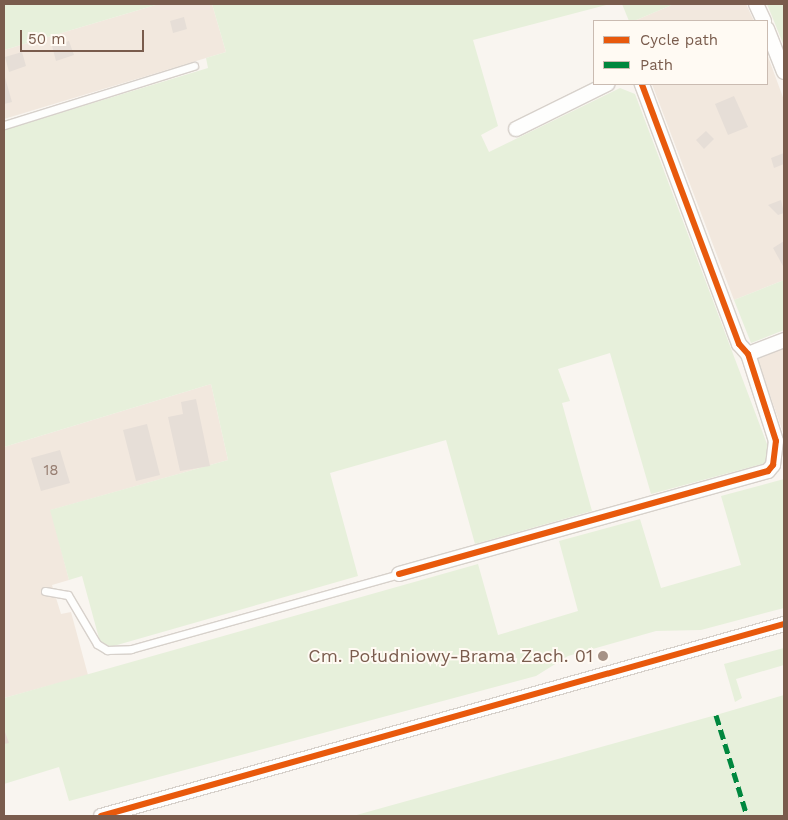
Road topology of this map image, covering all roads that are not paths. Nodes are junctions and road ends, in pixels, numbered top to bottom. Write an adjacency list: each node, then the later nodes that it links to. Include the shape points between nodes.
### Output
1 (756, 4): 2 (street)
2 (764, 20)
3 (768, 32): 5 (street)
4 (194, 66): 8 (lane)
5 (784, 72)
6 (605, 85): 9 (street)
7 (642, 85): 11 (street, via 738,344)
8 (4, 125)
9 (516, 129)
10 (784, 340): 11 (street)
11 (748, 354): 12 (street, via 776,441 777,454 768,471)
12 (399, 574): 13 (lane, via 131,649 107,650 97,644 68,595)
13 (45, 591)
14 (784, 624): 15 (street)
15 (101, 816)

